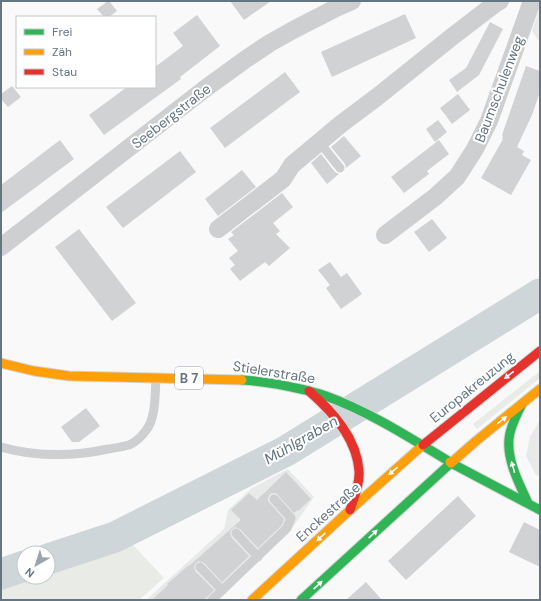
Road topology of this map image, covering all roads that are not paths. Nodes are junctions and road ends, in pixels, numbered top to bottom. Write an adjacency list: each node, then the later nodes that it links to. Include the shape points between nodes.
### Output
1 (352, 1): 8 (street, Seebergstraße, via 289,32 252,55)
2 (500, 1): 4 (street, via 452,36)
3 (532, 1): 7 (street, Baumschulenweg, via 489,121 475,149 457,177)
4 (320, 143): 5 (lane); 6 (street, via 292,165 283,179)
5 (340, 168)
6 (218, 229)
7 (385, 235)
8 (1, 247)
9 (540, 351): 15 (main road, Europakreuzung, one-way to 15)
10 (1, 363): 11 (main road, Stielerstraße / B 7, via 31,372 62,376)
11 (156, 377): 13 (main road, Stielerstraße / B 7, via 259,381 309,391); 16 (lane, via 150,423 139,438 129,445 88,453 50,455)
12 (540, 390): 14 (main road)
13 (321, 397): 15 (main road, Stielerstraße / B 7, via 351,406); 20 (main road, via 351,442 358,458 357,490)
14 (522, 404): 17 (main road, one-way to 14); 19 (main road, one-way to 14, via 513,469 509,443 511,430)
15 (423, 446): 17 (main road, Stielerstraße / B 7); 20 (main road, Enckestraße, one-way to 20)
16 (1, 447)
17 (451, 463): 19 (main road, Stielerstraße); 28 (main road, one-way to 17)
18 (274, 499): 23 (lane, via 292,518 288,528)
19 (528, 504): 21 (main road, Stielerstraße)
20 (350, 510): 27 (main road, Enckestraße, one-way to 27)
21 (540, 510)
22 (236, 533): 23 (lane)
23 (258, 557): 25 (lane)
24 (200, 567): 25 (lane)
25 (222, 590): 26 (lane)
26 (212, 600)
27 (252, 600)
28 (301, 600)

